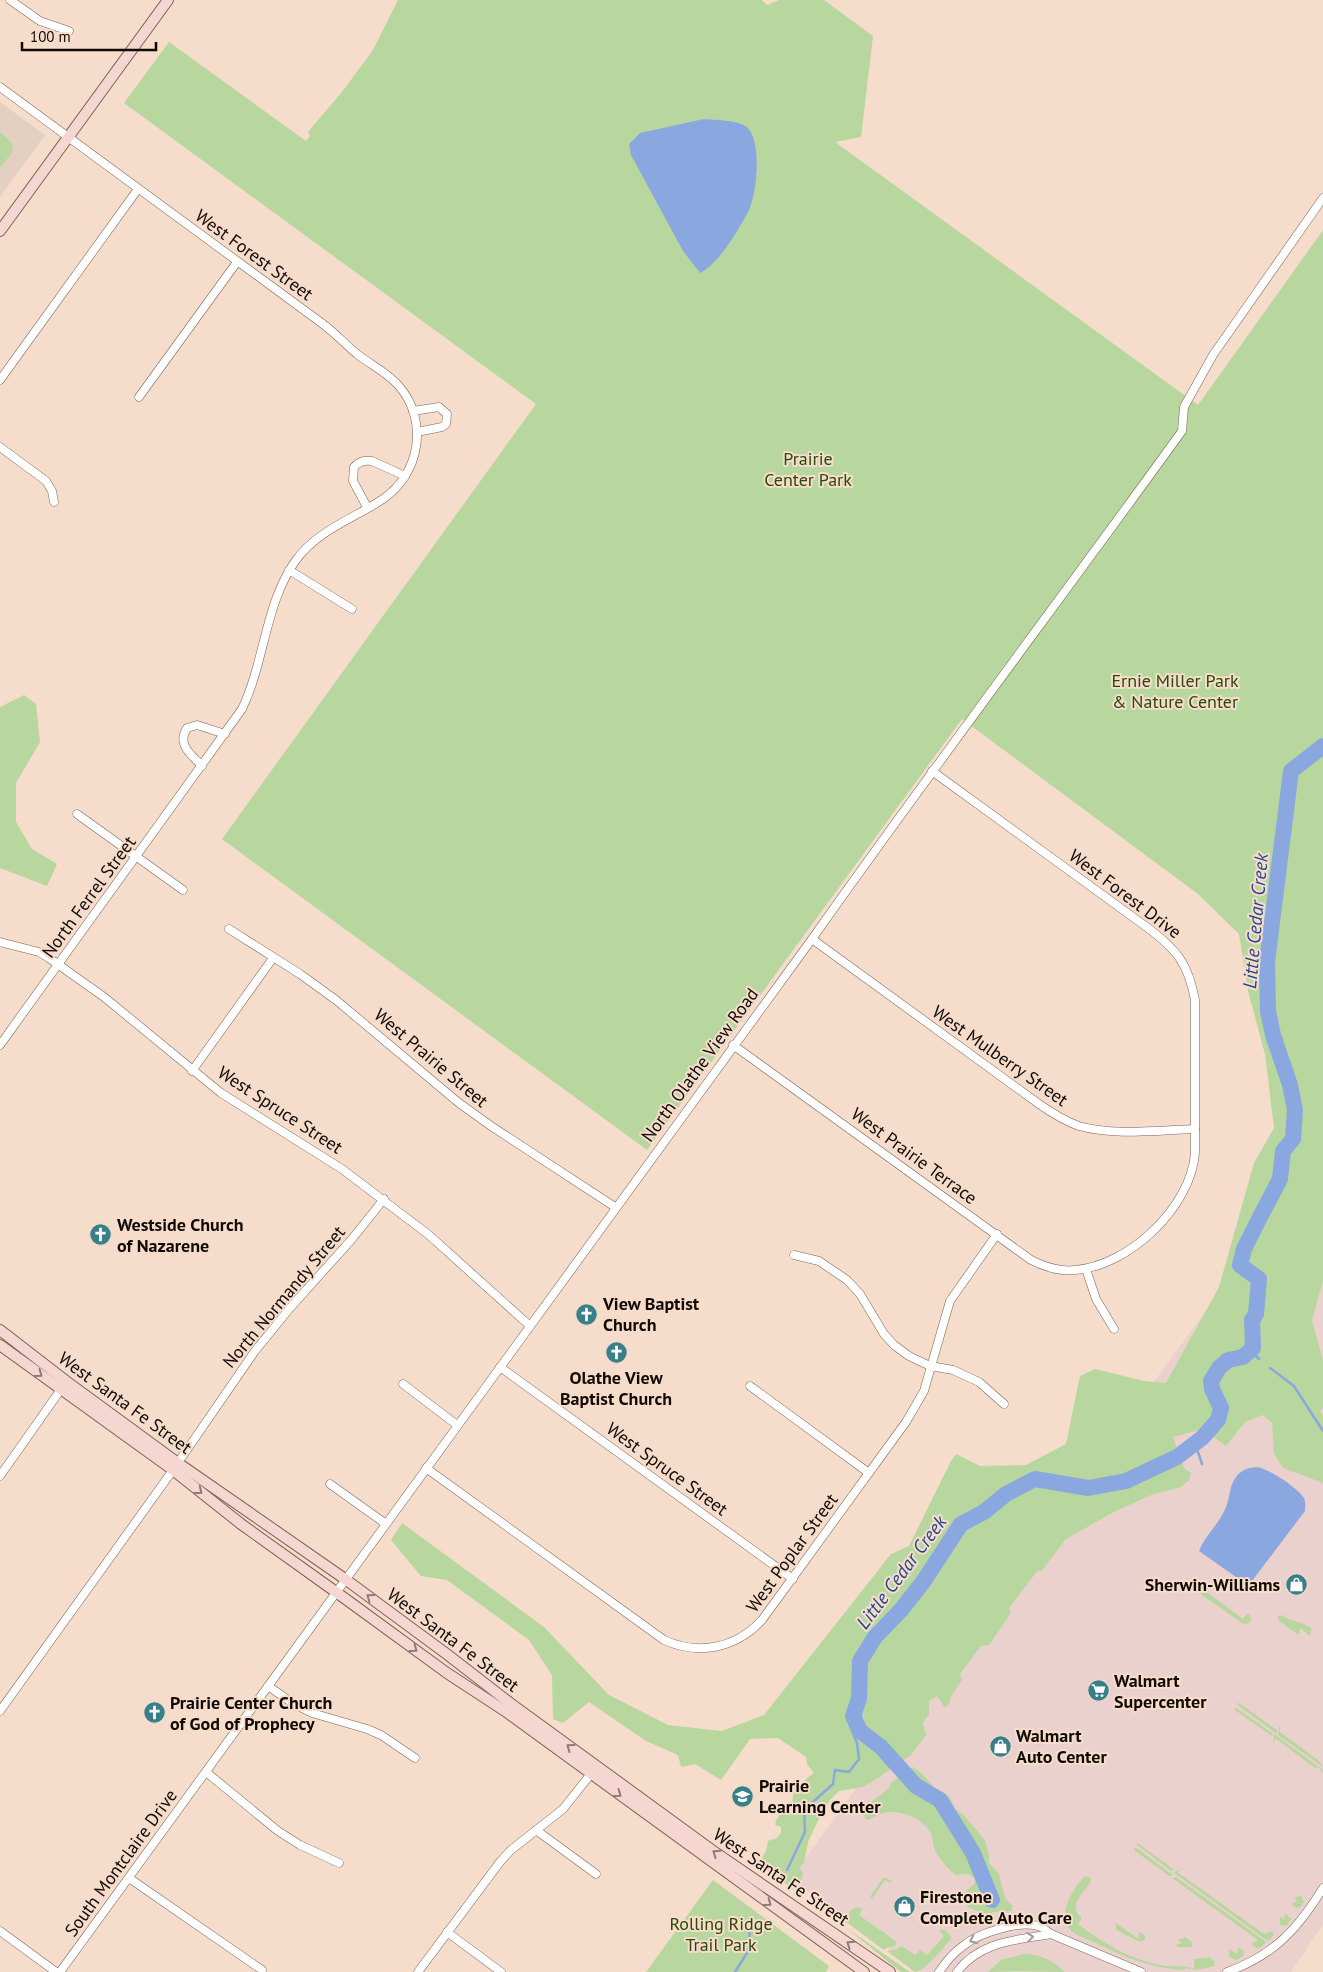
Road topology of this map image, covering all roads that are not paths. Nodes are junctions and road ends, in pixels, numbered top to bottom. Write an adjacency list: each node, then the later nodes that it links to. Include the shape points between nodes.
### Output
1 (10, 0): 3 (street, via 40,22)
2 (168, 0): 5 (street)
3 (69, 31)
4 (0, 87): 5 (street, West Forest Street)
5 (69, 137): 6 (street, West Forest Street); 8 (street)
6 (138, 189): 9 (street, West Forest Street); 10 (street)
7 (1323, 198): 22 (street, North Olathe View Road, via 1213,355 1184,408 1182,431)
8 (0, 231)
9 (237, 262): 11 (street); 12 (street, West Forest Street, via 323,324 398,385)
10 (0, 380)
11 (140, 397)
12 (412, 409): 13 (street, North Ferrel Street); 13 (street, via 439,407 446,414 446,424 442,428)
13 (417, 432): 15 (street, North Ferrel Street, via 414,458)
14 (0, 447): 16 (street, via 46,482)
15 (406, 476): 17 (street, North Ferrel Street, via 389,495); 17 (street, via 372,461 359,462 354,467 352,481)
16 (54, 502)
17 (367, 507): 18 (street, North Ferrel Street, via 319,536)
18 (289, 570): 19 (street); 20 (street, North Ferrel Street, via 275,602 252,689)
19 (352, 609)
20 (225, 734): 21 (street, North Ferrel Street); 21 (street, via 197,725 186,728 182,744)
21 (202, 766): 24 (street, North Ferrel Street)
22 (932, 771): 27 (street, North Olathe View Road); 34 (street, West Forest Drive, via 1148,928 1179,955 1192,981 1195,1000)
23 (77, 814): 24 (street)
24 (136, 856): 25 (street); 30 (street, North Ferrel Street)
25 (182, 890)
26 (229, 930): 29 (street, West Prairie Street)
27 (812, 939): 32 (street, North Olathe View Road); 34 (street, West Mulberry Street, via 1066,1121 1092,1129 1120,1131)
28 (0, 942): 30 (street, West Spruce Street, via 39,952)
29 (273, 958): 33 (street); 36 (street, West Prairie Street, via 342,1005 491,1126)
30 (59, 964): 31 (street, North Ferrel Street); 33 (street, West Spruce Street)
31 (0, 1045)
32 (733, 1045): 36 (street, North Olathe View Road); 37 (street, West Prairie Terrace)
33 (192, 1070): 35 (street, West Spruce Street, via 221,1093 342,1169)
34 (1195, 1129): 39 (street, West Prairie Terrace, via 1192,1174 1172,1212 1152,1232 1117,1257)
35 (384, 1200): 40 (street, West Spruce Street, via 455,1256); 51 (street, North Normandy Street, via 255,1351)
36 (615, 1208): 40 (street, North Olathe View Road)
37 (997, 1234): 39 (street, West Prairie Terrace, via 1044,1266); 45 (street, West Poplar Street, via 950,1301)
38 (794, 1255): 45 (street, via 819,1261 847,1280 894,1345)
39 (1086, 1269): 41 (street, via 1096,1299)
40 (530, 1326): 44 (street, North Olathe View Road)
41 (1114, 1329)
42 (0, 1330): 47 (street, West Santa Fe Street)
43 (0, 1345): 47 (street, West Santa Fe Street, one-way to 47)
44 (500, 1366): 50 (street, North Olathe View Road); 58 (street, West Spruce Street)
45 (930, 1366): 49 (street, via 953,1370 979,1382); 53 (street, West Poplar Street, via 924,1391)
46 (402, 1384): 50 (street)
47 (64, 1386): 51 (street, West Santa Fe Street); 54 (street)
48 (750, 1386): 53 (street)
49 (1004, 1404)
50 (457, 1425): 52 (street, North Olathe View Road)
51 (175, 1466): 57 (street, West Santa Fe Street); 59 (street, West Santa Fe Street, one-way to 59, via 242,1524); 61 (street, North Normandy Street)
52 (426, 1468): 56 (street, North Olathe View Road); 58 (street, West Poplar Street, via 672,1644 706,1649 743,1637 762,1620)
53 (869, 1473): 58 (street, West Poplar Street)
54 (0, 1476)
55 (330, 1484): 56 (street)
56 (386, 1524): 57 (street, North Olathe View Road)
57 (345, 1579): 59 (street, North Olathe View Road); 63 (street, West Santa Fe Street, one-way to 57)
58 (792, 1579)
59 (336, 1592): 60 (street, North Olathe View Road); 63 (street, West Santa Fe Street, one-way to 63)
60 (268, 1686): 62 (street, via 312,1713 381,1735); 64 (street, South Montclaire Drive)
61 (0, 1711)
62 (415, 1758)
63 (594, 1770): 65 (street, via 563,1809); 78 (street, West Santa Fe Street, one-way to 78); 79 (street, West Santa Fe Street, one-way to 63)
64 (206, 1772): 66 (street, via 278,1831); 68 (street, South Montclaire Drive)
65 (536, 1830): 67 (street); 71 (street, via 500,1862)
66 (339, 1863)
67 (596, 1874)
68 (129, 1878): 73 (street); 75 (street, South Montclaire Drive)
69 (1323, 1888): 83 (street, via 1288,1936 1260,1957)
70 (0, 1932): 74 (street)
71 (447, 1932): 76 (street); 77 (street)
72 (1051, 1934): 80 (street, one-way to 80, via 1041,1927 1028,1925 987,1933 964,1944); 81 (street, one-way to 72, via 967,1961 991,1946 1007,1940); 82 (street)
73 (262, 1970)
74 (56, 1972)
75 (60, 1972)
76 (418, 1972)
77 (501, 1972)
78 (864, 1972)
79 (890, 1972)
80 (939, 1972)
81 (957, 1972)
82 (1141, 1972)
83 (1227, 1972)

